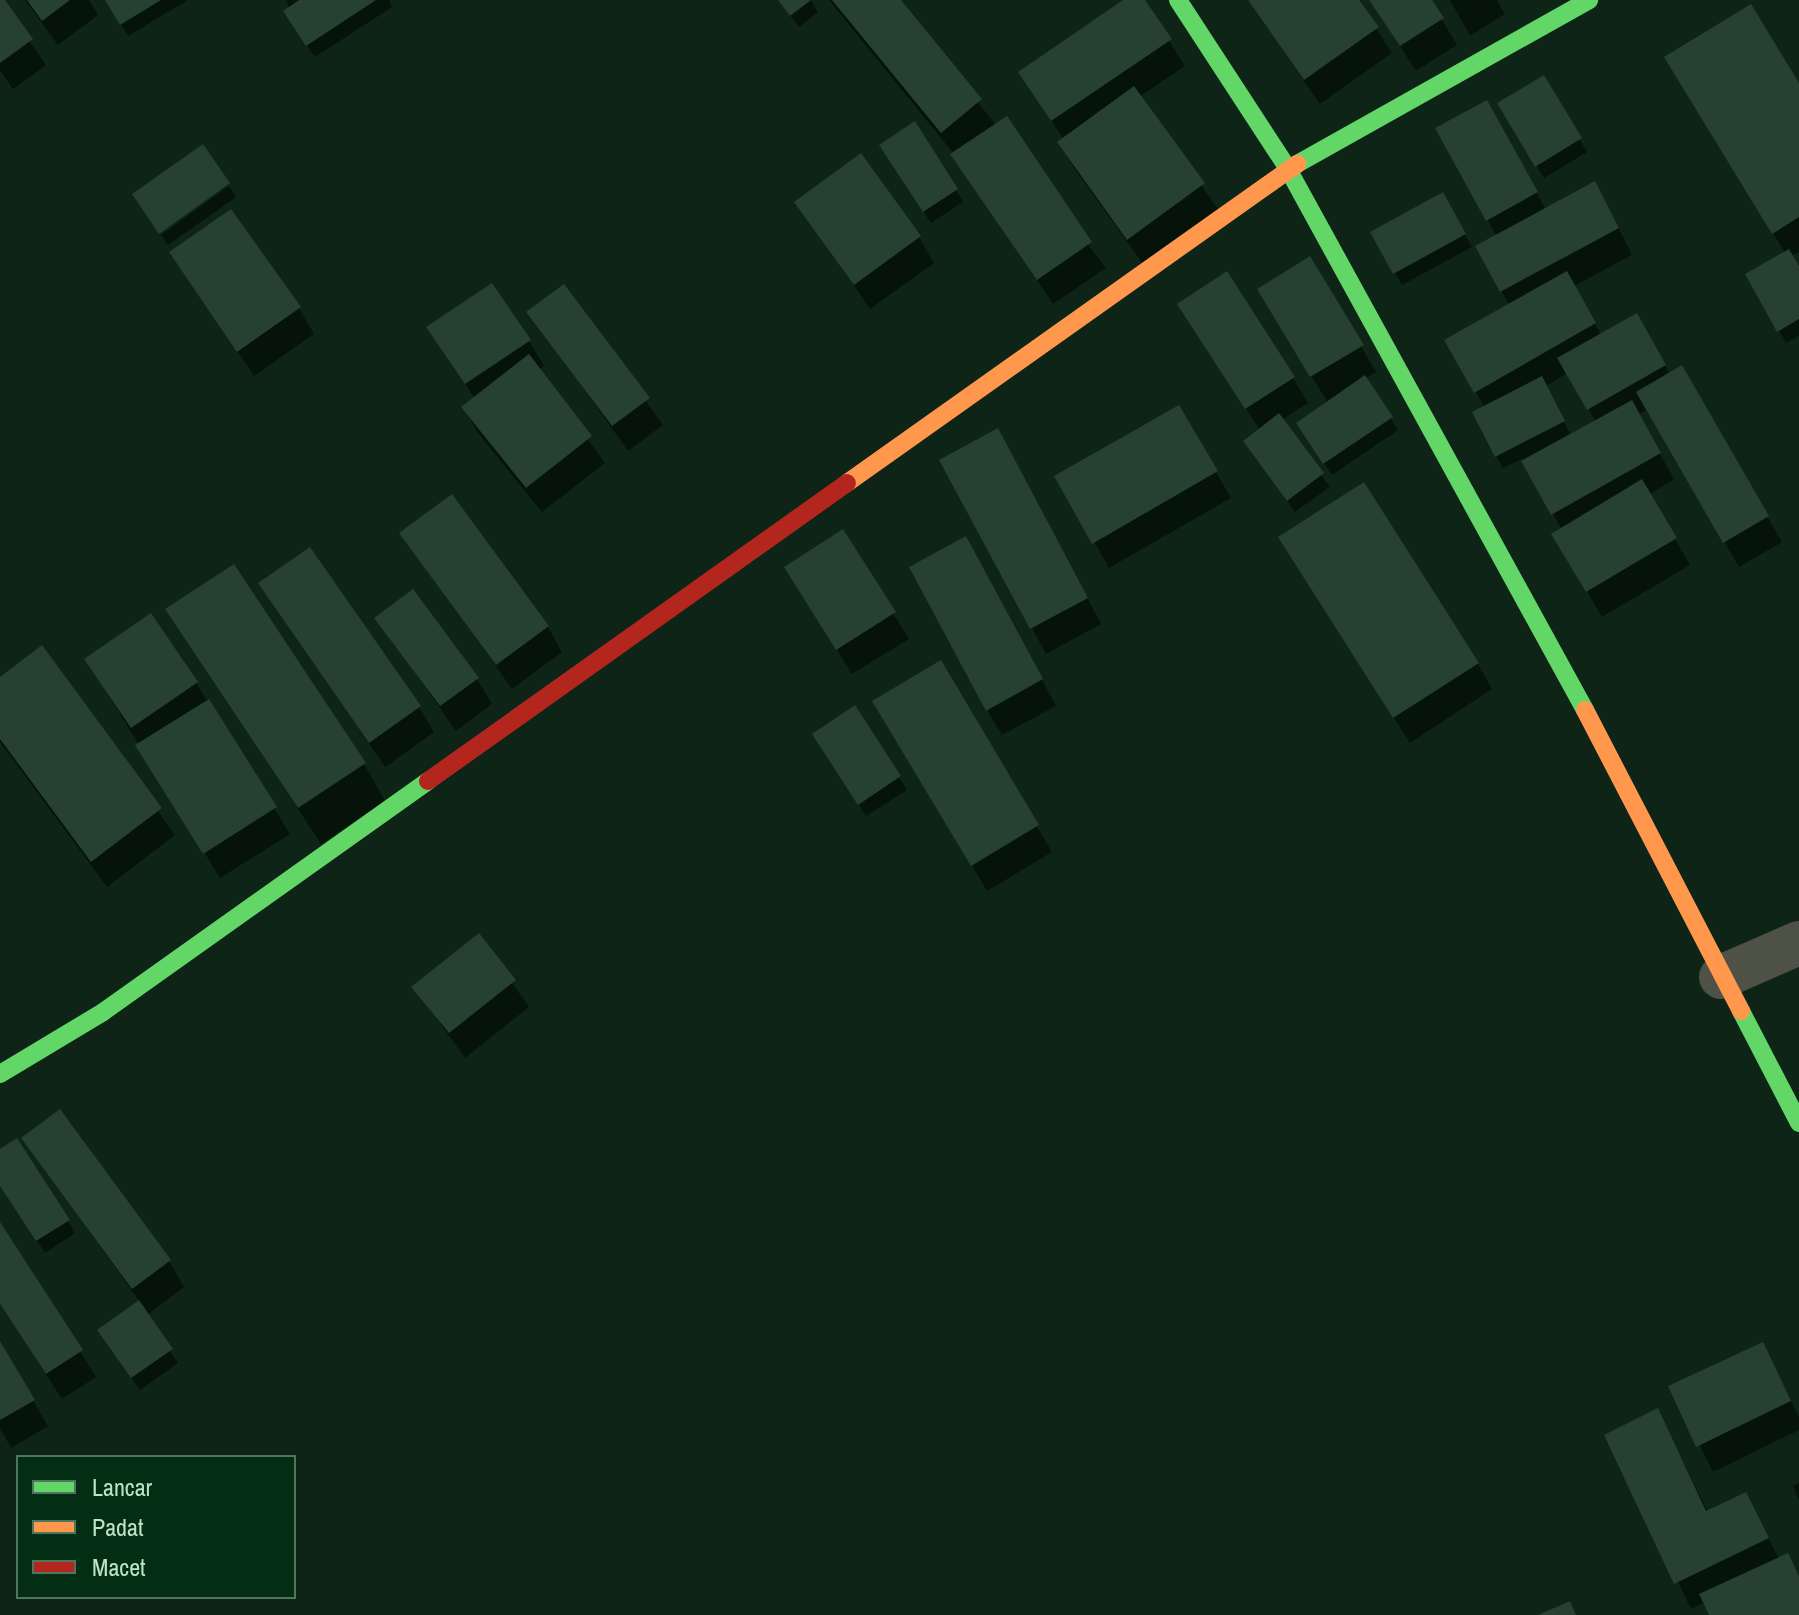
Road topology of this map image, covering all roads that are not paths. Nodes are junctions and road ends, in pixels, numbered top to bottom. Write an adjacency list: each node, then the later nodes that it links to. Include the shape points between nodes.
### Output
1 (1178, 0): 3 (street)
2 (1589, 0): 3 (street)
3 (1288, 169): 5 (street, via 1548,639); 6 (street, via 103,1012)
4 (1799, 943): 5 (street)
5 (1721, 977): 7 (street)
6 (0, 1074)
7 (1799, 1123)

